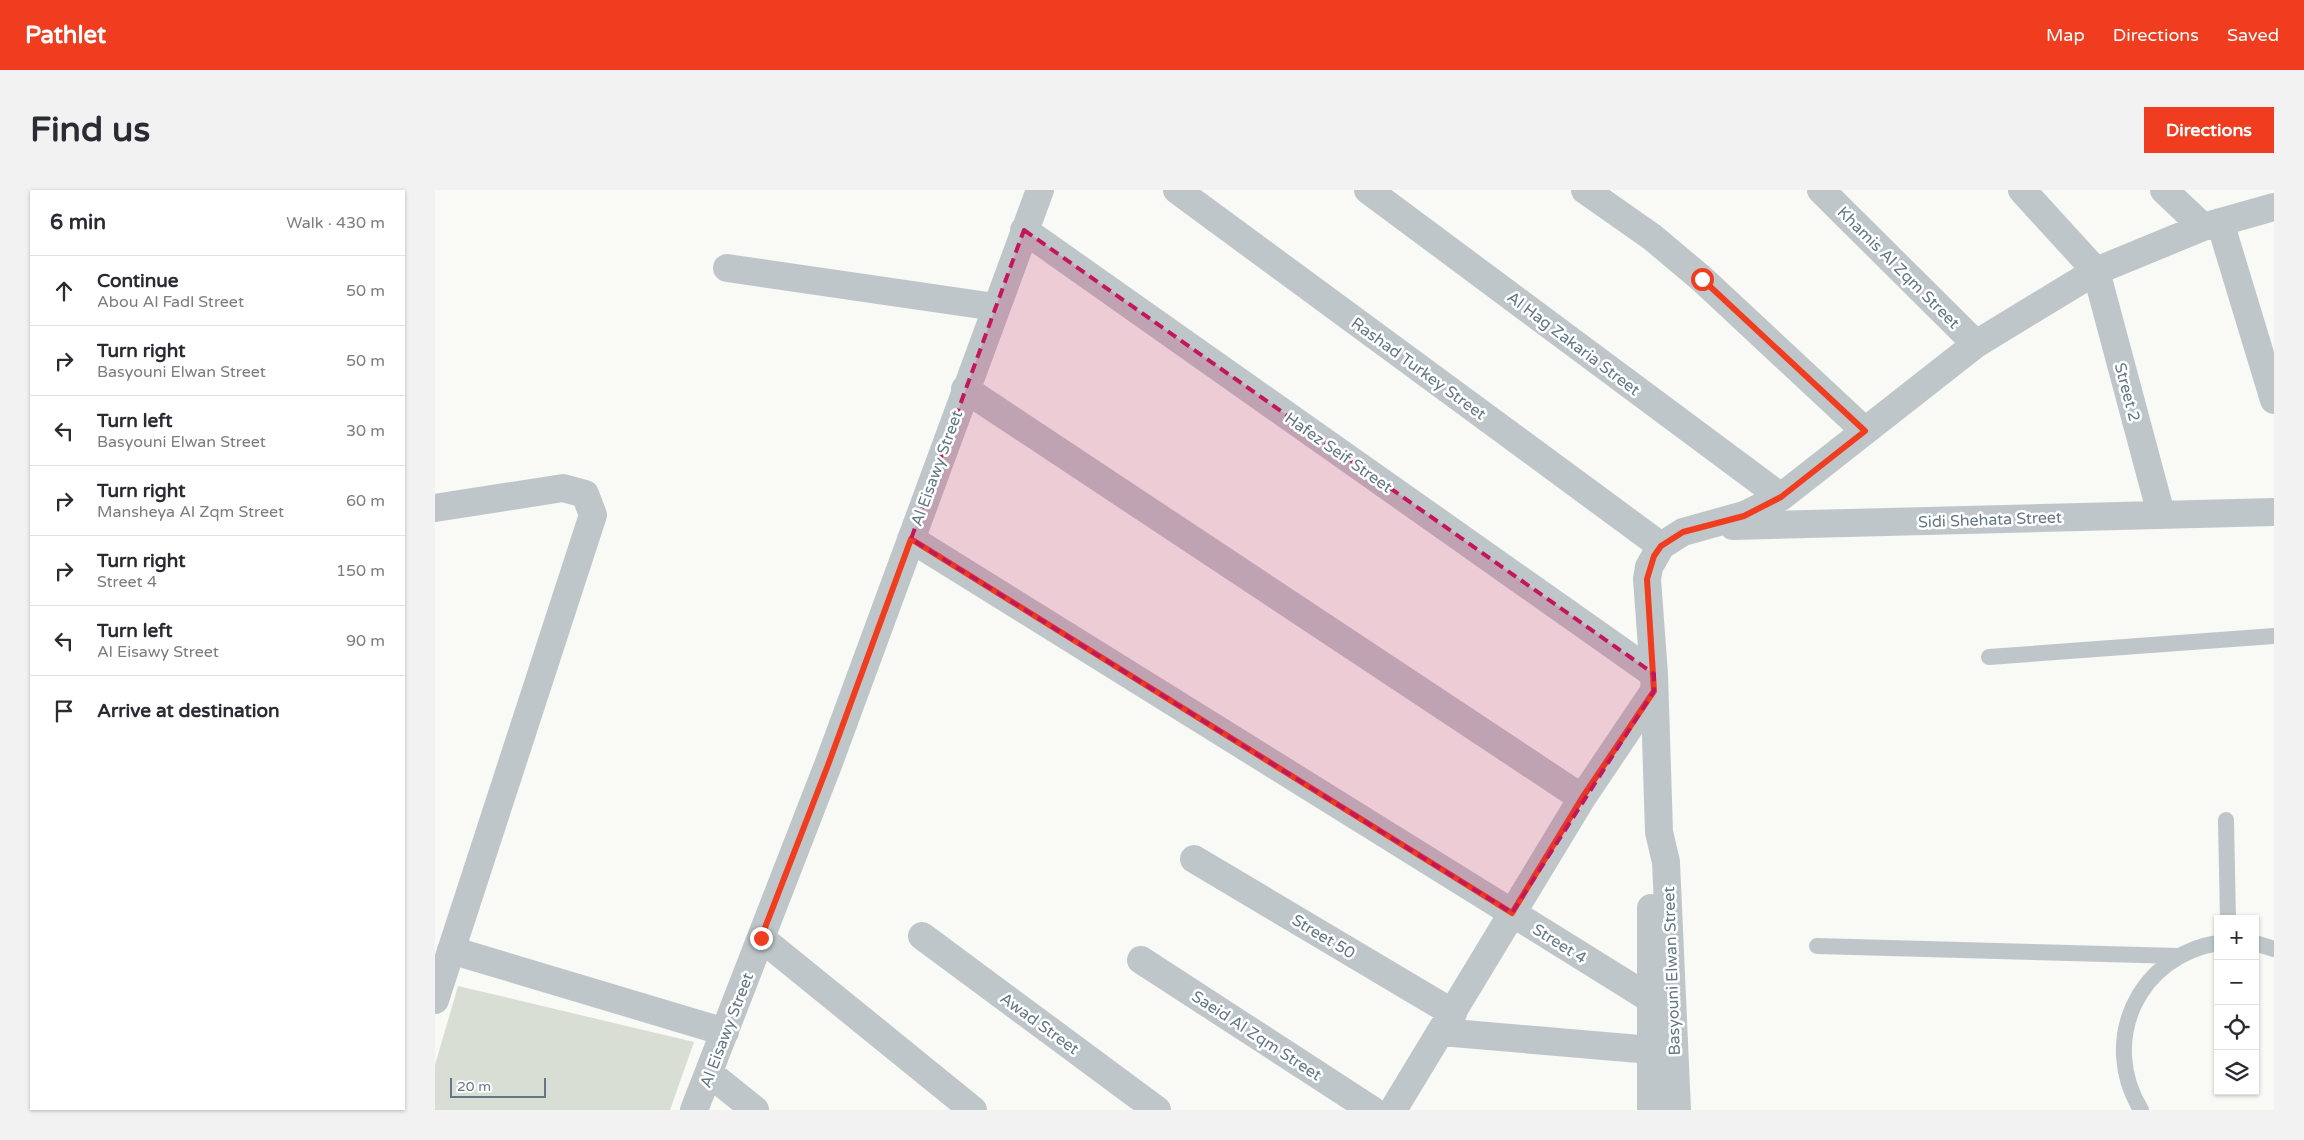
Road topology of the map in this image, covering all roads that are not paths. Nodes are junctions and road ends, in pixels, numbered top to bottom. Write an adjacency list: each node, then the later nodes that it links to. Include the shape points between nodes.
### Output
1 (1040, 190): 10 (street, Al Eisawy Street)
2 (1177, 190): 25 (street, Rashad Turkey Street)
3 (1368, 190): 19 (street, Al Hag Zakaria Street)
4 (1585, 190): 18 (street, via 1652,237 1702,279)
5 (1821, 190): 14 (street, Khamis Al Zqm Street)
6 (2022, 190): 12 (street)
7 (2164, 190): 9 (street)
8 (2274, 207): 9 (street, Basyouni Elwan Street)
9 (2211, 224): 12 (street, Basyouni Elwan Street); 15 (street)
10 (1024, 230): 13 (street, Al Eisawy Street); 28 (street, Hafez Seif Street)
11 (727, 268): 13 (street)
12 (2095, 271): 14 (street, Basyouni Elwan Street); 22 (street, Street 2)
13 (995, 307): 16 (street, Al Eisawy Street)
14 (1977, 344): 18 (street, Basyouni Elwan Street)
15 (2268, 362): 17 (street)
16 (965, 389): 24 (street, Al Eisawy Street); 29 (street)
17 (2274, 400)
18 (1865, 431): 19 (street, Basyouni Elwan Street)
19 (1781, 497): 23 (street, Basyouni Elwan Street, via 1744,516)
20 (435, 508): 41 (street, via 563,488 585,494 593,516)
21 (2274, 512): 22 (street, Sidi Shehata Street)
22 (2161, 514): 23 (street, Sidi Shehata Street)
23 (1705, 527): 25 (street, Basyouni Elwan Street, via 1683,532)
24 (911, 539): 33 (street, Street 4); 36 (street, Al Eisawy Street)
25 (1661, 546): 28 (street, Basyouni Elwan Street, via 1649,567 1647,579)
26 (2274, 636): 27 (lane)
27 (1989, 657)
28 (1654, 682): 29 (street); 31 (street, Basyouni Elwan Street)
29 (1582, 798): 33 (street)
30 (2226, 820): 34 (lane)
31 (1659, 832): 44 (street, Basyouni Elwan Street, via 1653,852); 57 (street, Basyouni Elwan Street, via 1666,862)
32 (1194, 859): 46 (street, Street 50)
33 (1512, 913): 44 (street, Street 4); 46 (street)
34 (2228, 915)
35 (922, 936): 53 (street, Awad Street)
36 (761, 938): 47 (street, Al Eisawy Street); 52 (street)
37 (2214, 944): 42 (lane)
38 (2259, 945): 40 (lane)
39 (1817, 946): 42 (lane)
40 (2274, 949)
41 (451, 950): 45 (street); 47 (street)
42 (2178, 956): 58 (lane, via 2156,973 2139,993 2128,1017 2123,1044 2124,1070 2132,1096)
43 (1141, 960): 54 (street, Saeid Al Zqm Street)
44 (1649, 998): 48 (street, Basyouni Elwan Street)
45 (435, 1000)
46 (1447, 1023): 48 (street); 55 (street)
47 (725, 1032): 49 (street, Al Eisawy Street)
48 (1651, 1050): 56 (street, Basyouni Elwan Street)
49 (709, 1073): 50 (street, Al Eisawy Street); 51 (street)
50 (694, 1110)
51 (755, 1110)
52 (973, 1110)
53 (1157, 1110)
54 (1372, 1110)
55 (1393, 1110)
56 (1651, 1110)
57 (1677, 1110)
58 (2141, 1110)

